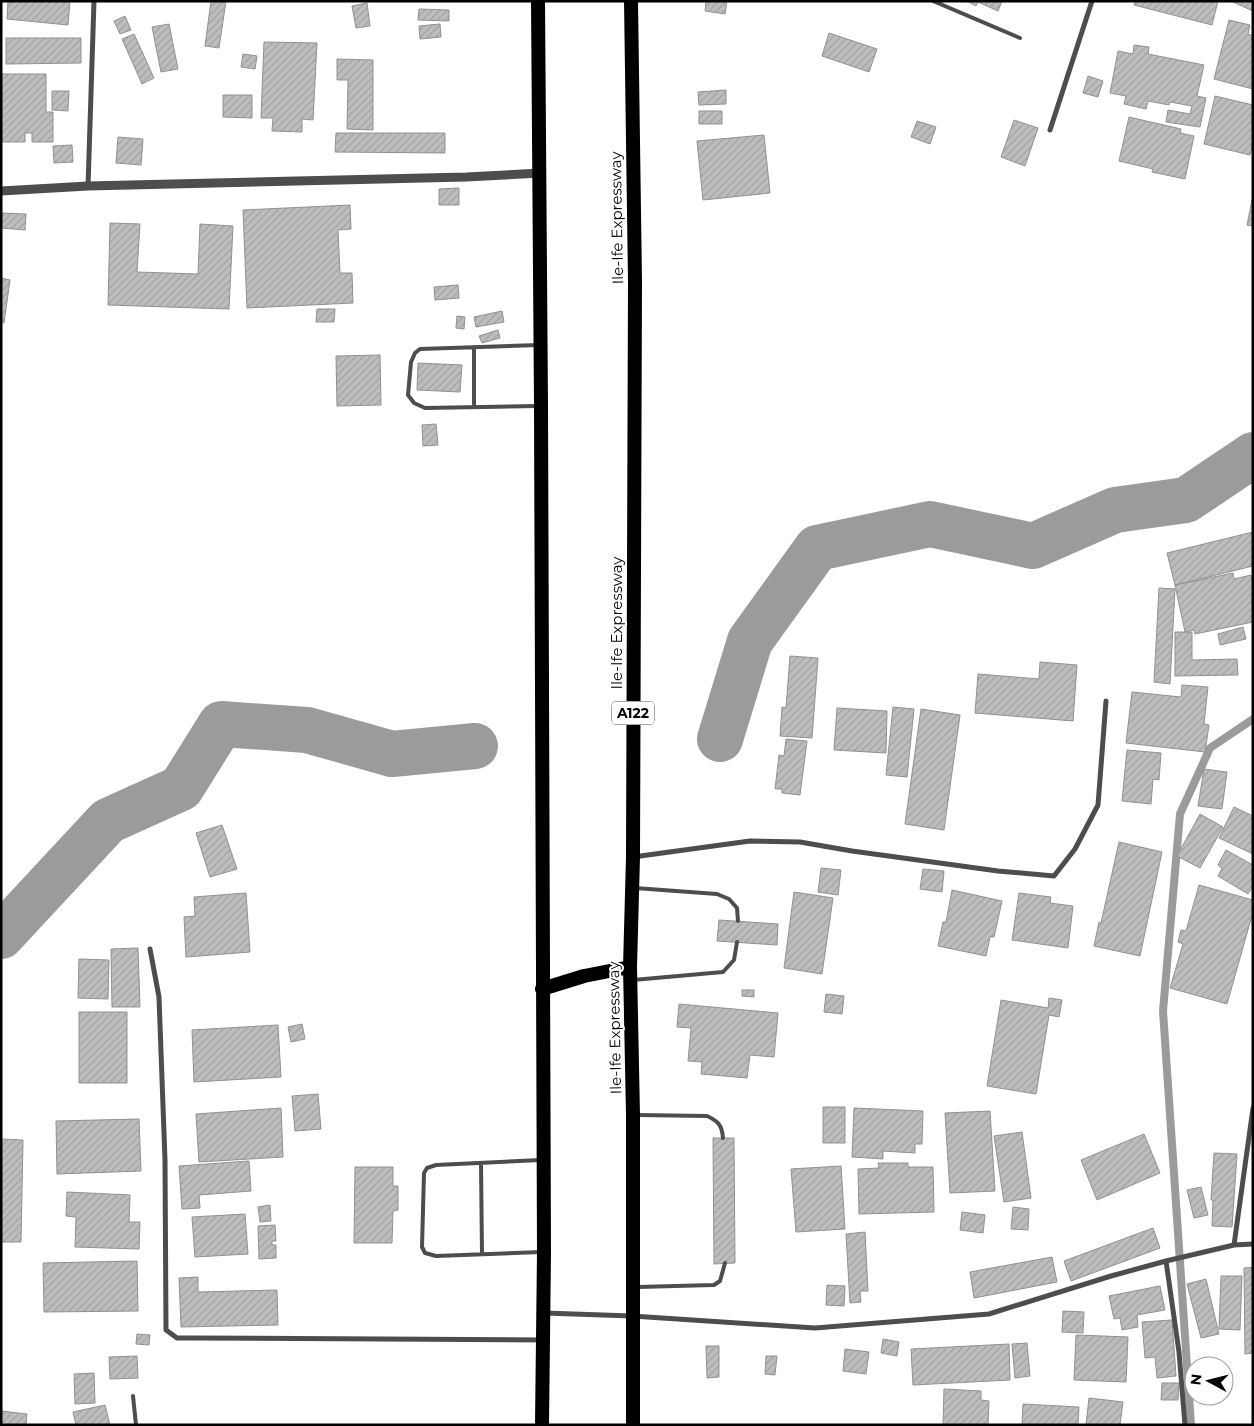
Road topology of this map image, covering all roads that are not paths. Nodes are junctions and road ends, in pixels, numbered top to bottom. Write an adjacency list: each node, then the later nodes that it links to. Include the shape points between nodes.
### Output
1 (94, 1): 9 (street)
2 (538, 1): 8 (highway)
3 (631, 1): 16 (highway, Ile-Ife Expressway / A122, via 635,281)
4 (933, 1): 6 (lane)
5 (1092, 1): 7 (street)
6 (1020, 38)
7 (1050, 130)
8 (540, 173): 9 (street); 11 (highway)
9 (88, 186): 10 (street)
10 (1, 192)
11 (541, 345): 12 (lane); 14 (highway)
12 (474, 347): 13 (lane); 13 (lane, via 420,349 411,362 408,395 414,403 425,408)
13 (474, 406): 14 (lane)
14 (541, 406): 22 (highway)
15 (1106, 701): 16 (street, via 1098,805 1075,850 1054,876 852,852 800,842 750,841)
16 (633, 857): 17 (highway, Ile-Ife Expressway / A122)
17 (632, 888): 18 (lane, via 718,894 737,908); 21 (highway, Ile-Ife Expressway / A122)
18 (738, 921)
19 (737, 942): 21 (lane, via 734,960 724,972)
20 (150, 949): 37 (street, via 159,996 166,1330 177,1338)
21 (630, 974): 22 (highway, via 584,976); 24 (highway, Ile-Ife Expressway / A122)
22 (542, 989): 26 (highway)
23 (1253, 1108): 28 (street)
24 (632, 1115): 25 (lane, via 707,1116 722,1127); 34 (highway, Ile-Ife Expressway / A122)
25 (723, 1138)
26 (542, 1160): 27 (lane); 30 (highway)
27 (481, 1164): 31 (lane); 31 (lane, via 427,1168 424,1174 422,1247 429,1255)
28 (1234, 1244): 29 (street); 32 (street)
29 (1253, 1244)
30 (544, 1252): 31 (lane); 35 (highway)
31 (482, 1254)
32 (1169, 1261): 36 (street, via 989,1314 814,1328); 42 (street)
33 (725, 1264): 34 (lane, via 720,1281 714,1285)
34 (632, 1287): 36 (highway, Ile-Ife Expressway / A122)
35 (543, 1313): 36 (street); 37 (highway)
36 (632, 1316): 41 (highway, Ile-Ife Expressway / A122)
37 (543, 1340): 40 (highway)
38 (132, 1396): 39 (lane)
39 (136, 1425)
40 (542, 1425)
41 (633, 1425)
42 (1185, 1425)

